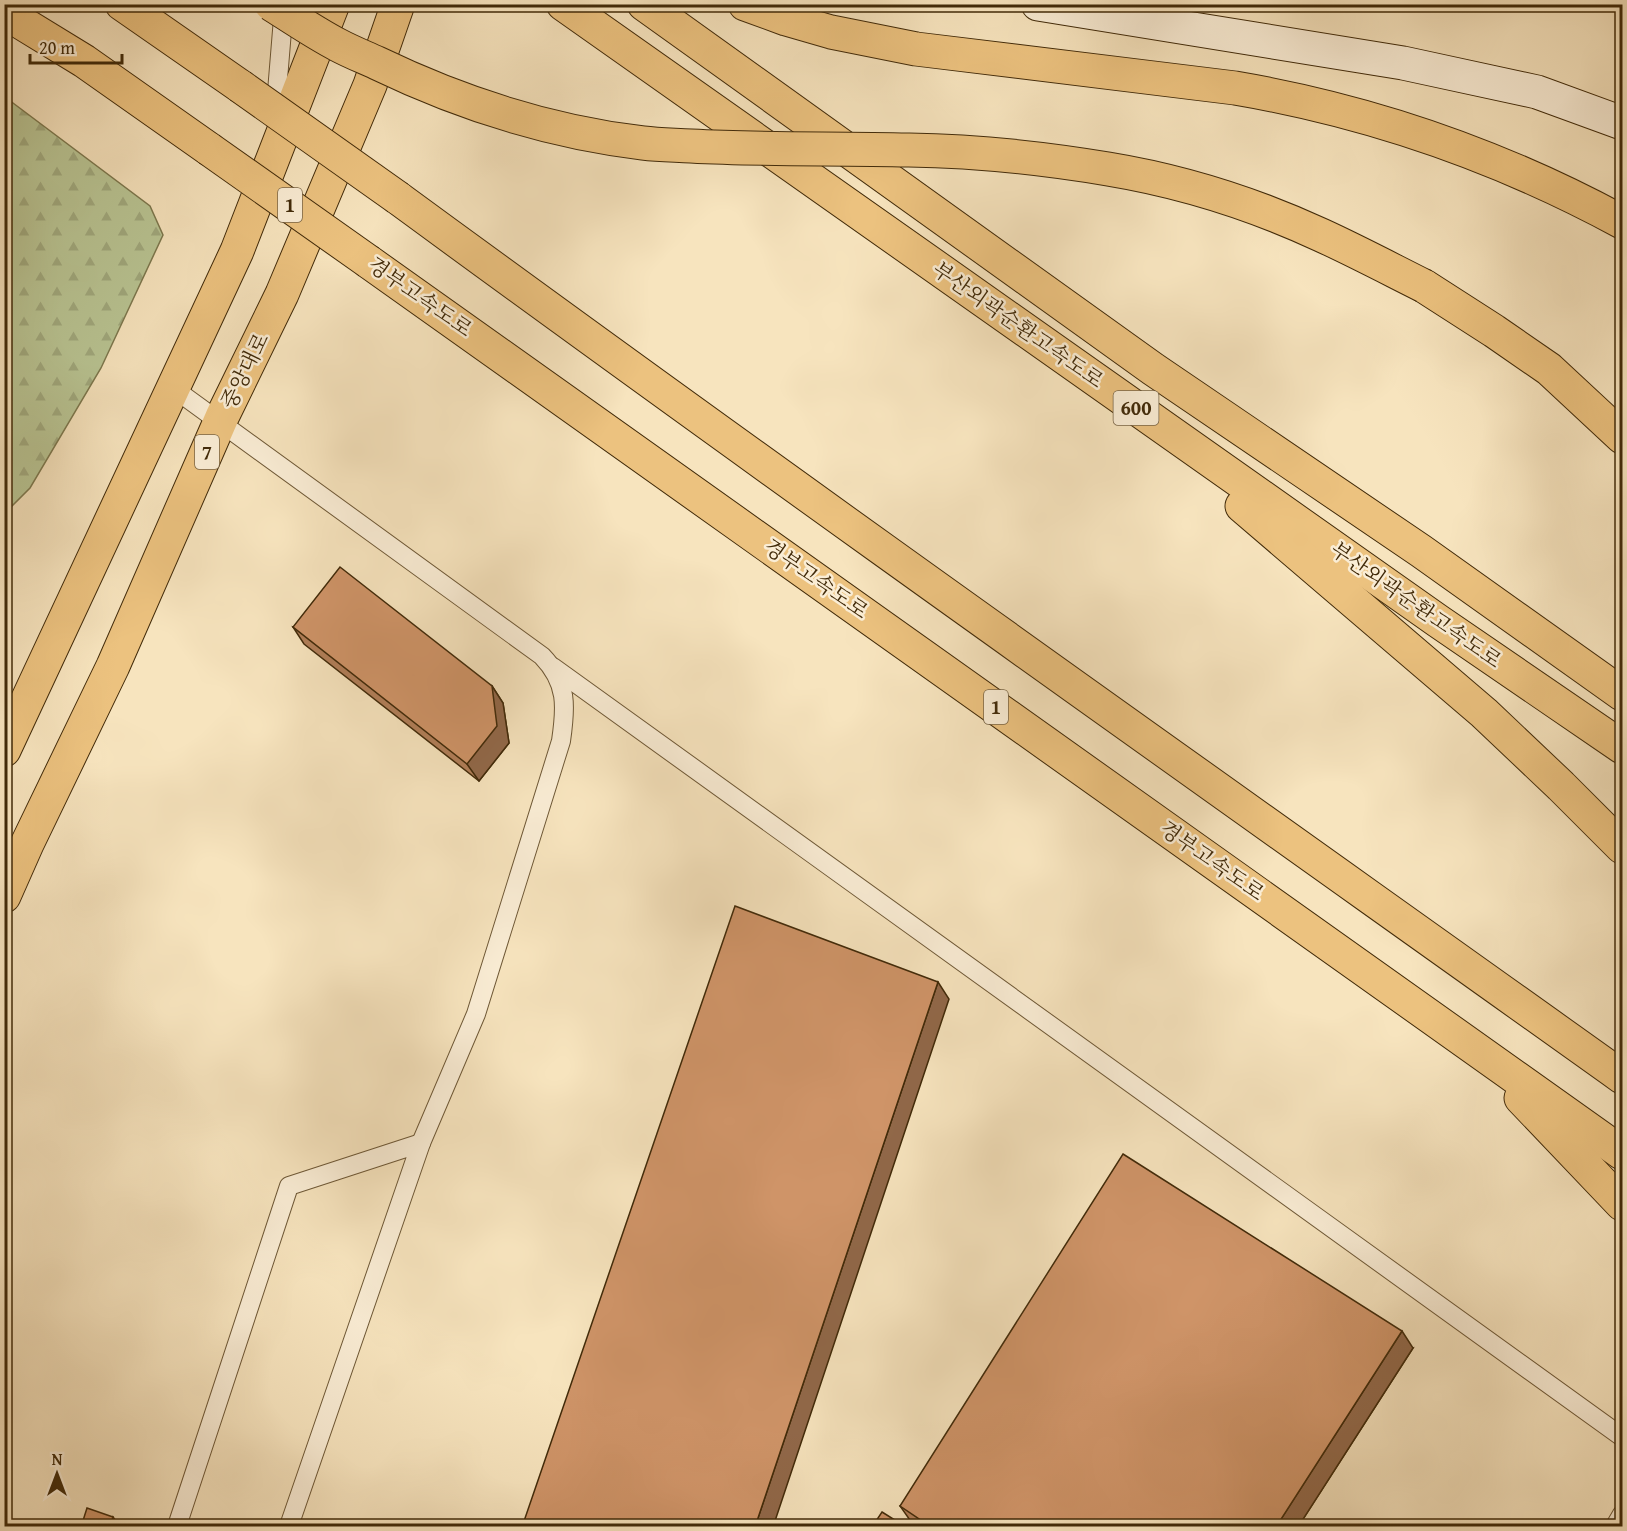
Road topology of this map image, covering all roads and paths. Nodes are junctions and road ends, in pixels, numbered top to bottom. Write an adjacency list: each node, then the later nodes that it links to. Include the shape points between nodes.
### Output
1 (122, 4): 25 (main road, bridge)
2 (271, 4): 17 (main road, bridge, via 339,46 403,76 524,119 585,133 643,143 910,150 1050,160 1211,193 1319,234 1424,286 1550,369)
3 (284, 4): 12 (lane)
4 (333, 4): 12 (main road)
5 (398, 4): 16 (main road, 중앙대로 / 7, via 370,85 282,294)
6 (563, 4): 14 (main road, 부산외곽순환고속도로 / 600)
7 (644, 4): 19 (main road, 부산외곽순환고속도로 / 600, via 1153,369)
8 (745, 4): 13 (main road, via 831,32 906,47 1235,88 1324,106 1483,157 1569,193)
9 (1038, 4): 11 (street, via 1403,63 1537,92)
10 (4, 12): 24 (main road, 경부고속도로 / 1, bridge, via 84,61)
11 (1623, 123)
12 (270, 167): 15 (main road, via 237,251)
13 (1623, 222)
14 (1090, 376): 20 (main road, 부산외곽순환고속도로 / 600); 22 (main road, via 1484,713)
15 (173, 387): 16 (lane); 21 (main road)
16 (220, 422): 18 (lane); 23 (main road, 중앙대로 / 7, via 113,666)
17 (1623, 437)
18 (553, 667): 26 (lane, via 565,708 561,741 476,1014); 29 (lane)
19 (1623, 694)
20 (1623, 747)
21 (4, 750)
22 (1623, 847)
23 (4, 896)
24 (1468, 1042): 27 (main road, 경부고속도로 / 1); 28 (main road)
25 (1623, 1077)
26 (421, 1143): 31 (lane, via 290,1186); 32 (lane)
27 (1623, 1153)
28 (1623, 1204)
29 (1623, 1437)
30 (1623, 1514): 33 (lane)
31 (177, 1527)
32 (289, 1527)
33 (1615, 1527)

